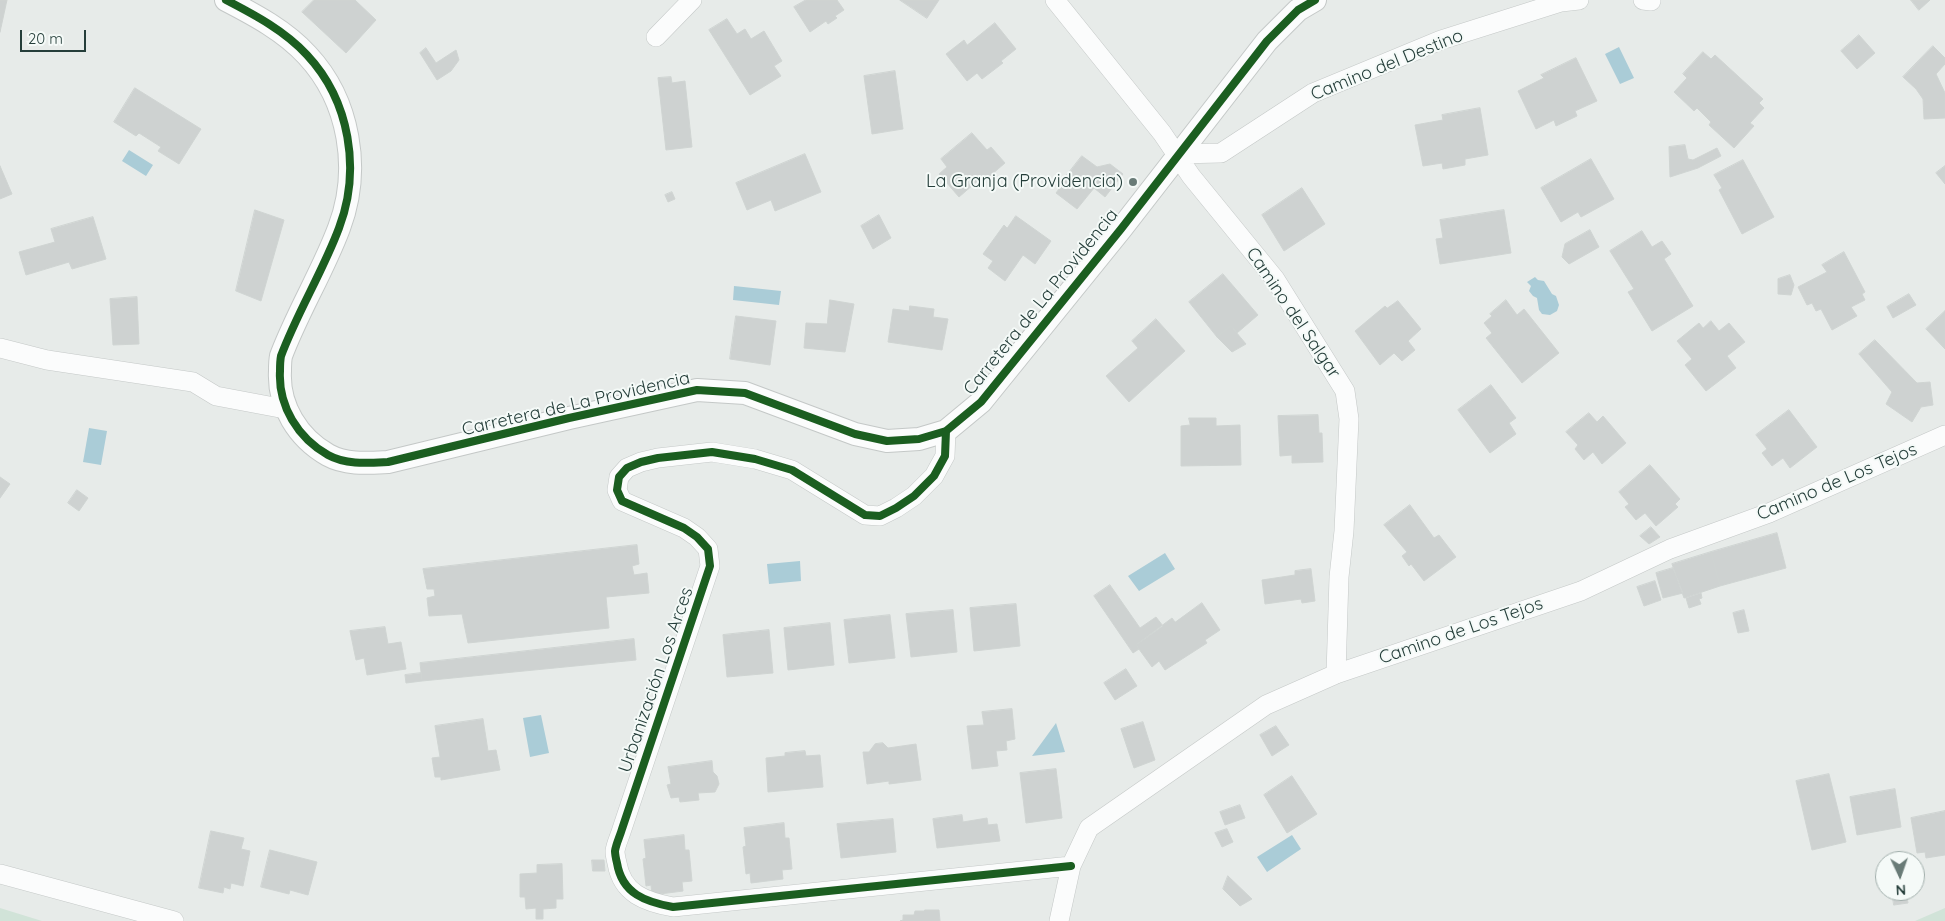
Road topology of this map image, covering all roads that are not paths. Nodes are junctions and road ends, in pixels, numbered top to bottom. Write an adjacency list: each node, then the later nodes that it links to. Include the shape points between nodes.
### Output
1 (226, 0): 9 (street, Carretera de La Providencia, via 279,30 307,55 326,79 339,106 350,147 350,185 339,228 280,358 279,384)
2 (692, 0): 6 (street)
3 (1055, 0): 7 (street, Camino del Salgar)
4 (1315, 0): 7 (street, Carretera de La Providencia, via 1298,10 1267,41)
5 (1578, 0): 7 (street, Camino del Destino, via 1561,2 1441,40 1313,93 1221,153)
6 (656, 37)
7 (1177, 154): 10 (street, Carretera de La Providencia, via 981,402); 12 (street, Camino del Salgar, via 1191,176 1275,279 1345,391 1349,419)
8 (0, 348): 9 (street, via 47,360 193,382 216,396)
9 (286, 409): 10 (street, Carretera de La Providencia, via 306,439 329,456 358,463 388,462 697,390 745,393 855,434 887,441 919,439)
10 (946, 431): 13 (street, Urbanización Los Arces, via 944,456 934,476 914,496 880,516 865,515 792,470 755,459 712,452 641,462 627,468 619,477 616,490 622,501 697,537 708,549 710,566 615,852 618,870 625,885 638,896 655,904 673,907)
11 (1945, 435): 12 (street, Camino de Los Tejos, via 1769,513 1670,549 1581,591)
12 (1336, 674): 13 (street, Camino de Los Tejos, via 1266,705 1090,828)
13 (1071, 866): 16 (street, Camino de Los Tejos)
14 (0, 874): 15 (street)
15 (174, 921)
16 (1059, 921)

